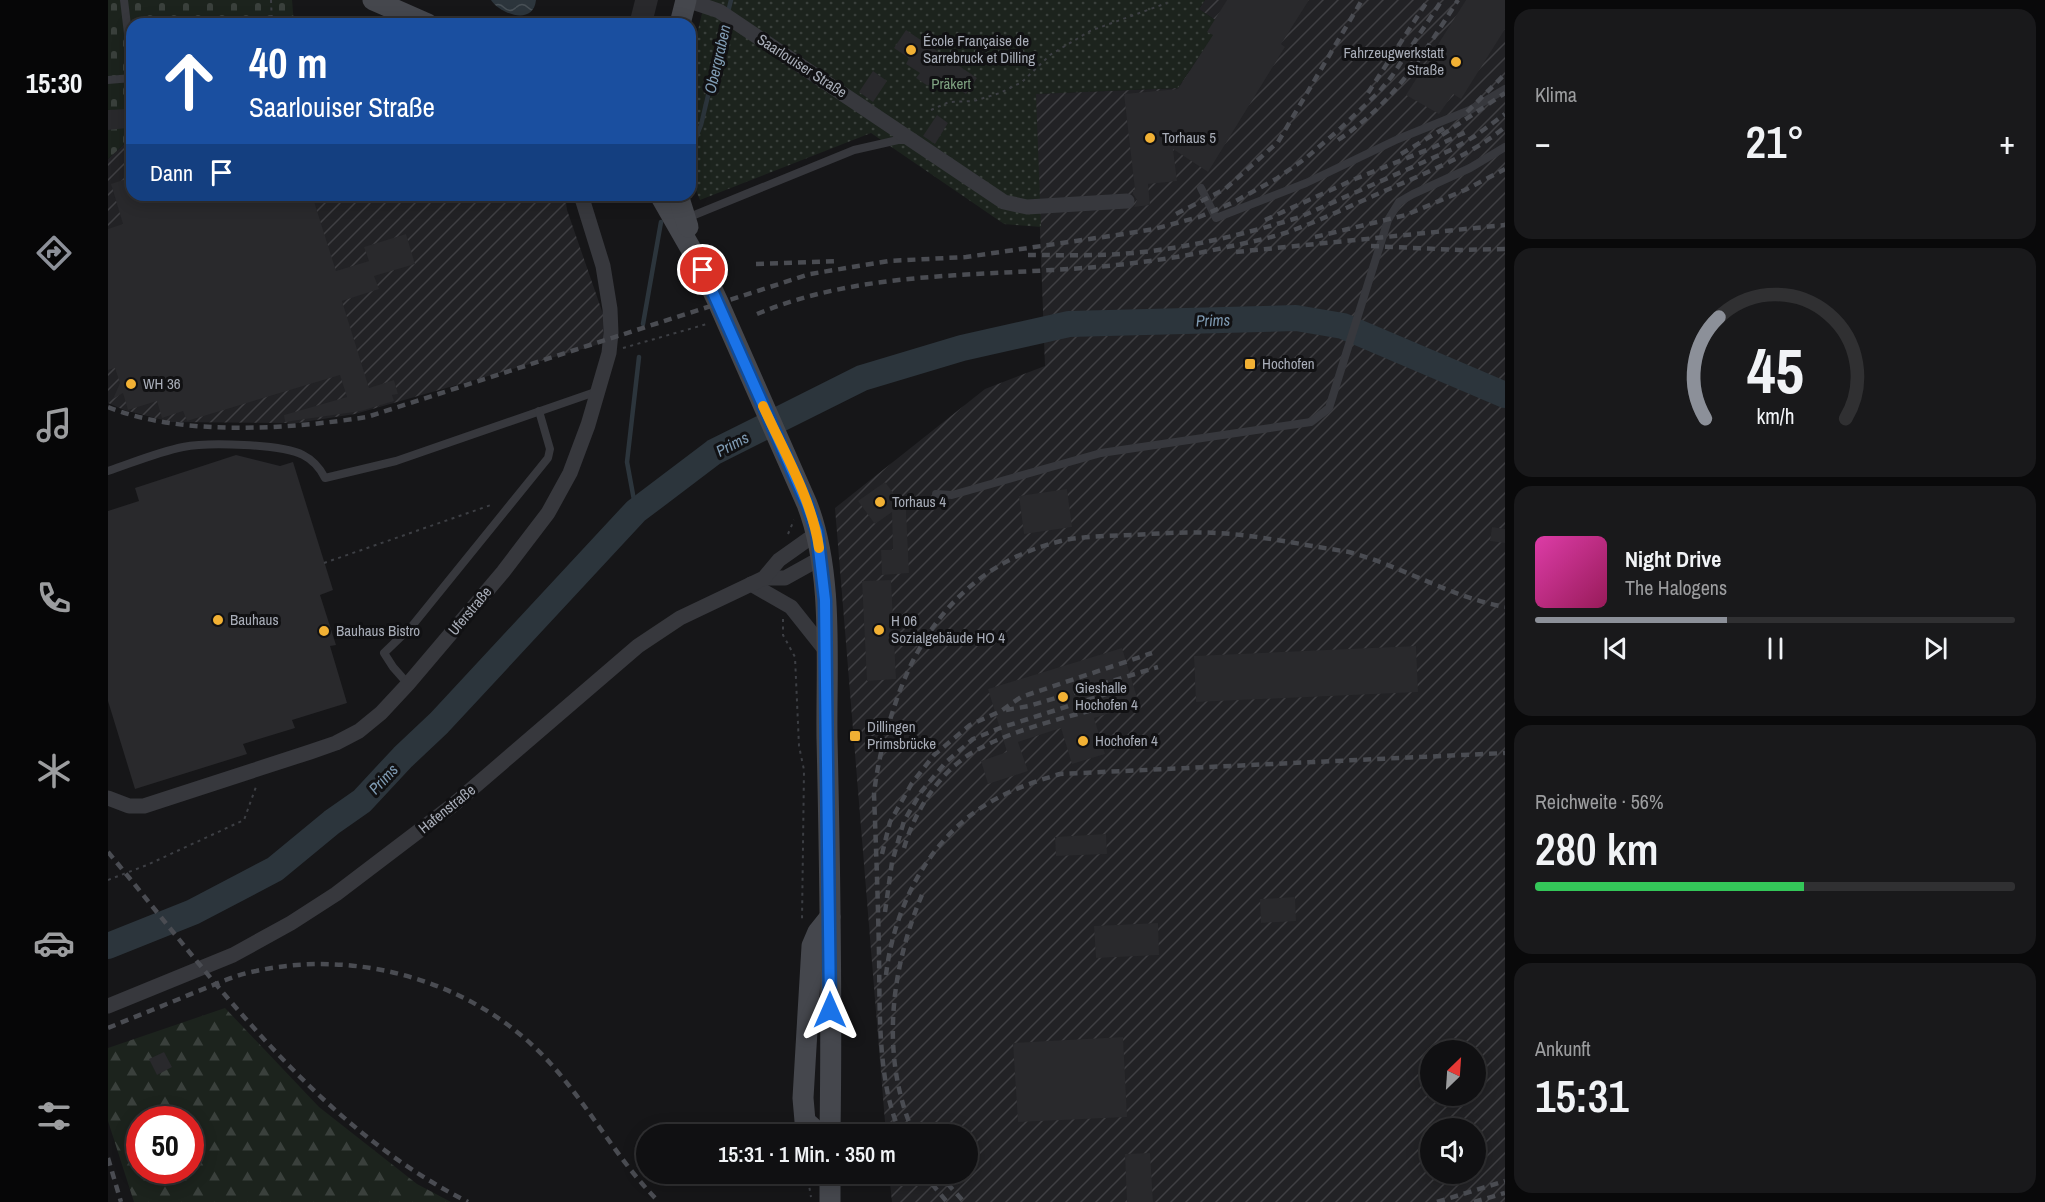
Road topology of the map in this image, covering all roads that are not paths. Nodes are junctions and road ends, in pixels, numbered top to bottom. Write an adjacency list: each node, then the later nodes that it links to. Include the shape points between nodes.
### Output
1 (124, 0): 4 (lane)
2 (374, 0): 5 (main road)
3 (686, 0): 6 (main road, Saarlouiser Straße); 10 (street, Saarlouiser Straße, via 718,10)
4 (126, 18)
5 (414, 18)
6 (681, 18)
7 (126, 78): 8 (lane)
8 (108, 80)
9 (1505, 89): 12 (lane, via 1470,110 1306,183 1216,218)
10 (914, 140): 18 (street, Saarlouiser Straße, via 1004,202 1027,207); 19 (lane, via 854,150)
11 (1505, 147): 26 (lane, via 1399,202 1388,220 1329,408 1311,422 1101,453 952,495)
12 (1200, 188)
13 (582, 201): 20 (street, Uferstraße)
14 (589, 201): 20 (street, Uferstraße)
15 (663, 201): 22 (main road)
16 (673, 201): 21 (main road)
17 (680, 201): 19 (main road)
18 (1127, 201)
19 (686, 219): 21 (main road)
20 (589, 223): 23 (street, Uferstraße, via 603,266 610,309 609,352)
21 (693, 245): 22 (main road)
22 (703, 270): 27 (main road, via 801,509)
23 (598, 391): 24 (lane); 31 (street, Uferstraße, via 570,473 548,513)
24 (539, 411): 25 (lane, via 396,461 324,478 315,464 297,453 227,446 182,447); 31 (lane, via 550,449 548,458 427,609 384,653)
25 (108, 471)
26 (936, 494)
27 (817, 532): 28 (main road); 29 (street, Hafenstraße)
28 (821, 558): 29 (street, Hafenstraße, via 785,578); 30 (main road)
29 (757, 581): 30 (street, via 790,607); 33 (street, Hafenstraße, via 680,618 638,646 453,806 309,912 233,955)
30 (826, 651): 34 (main road)
31 (408, 684): 32 (street, Uferstraße, via 381,713 336,743 144,806 129,806)
32 (108, 798)
33 (108, 1006)
34 (830, 1124)
35 (830, 1184): 36 (main road)
36 (831, 1202)

